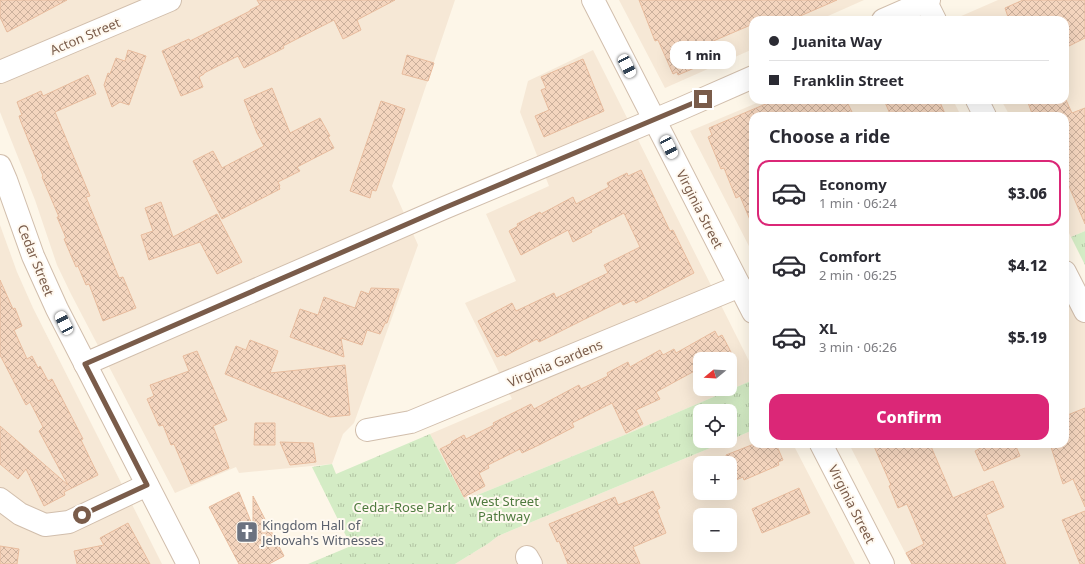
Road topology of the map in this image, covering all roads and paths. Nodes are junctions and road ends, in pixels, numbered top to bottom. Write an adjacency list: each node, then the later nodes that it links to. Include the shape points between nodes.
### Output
1 (170, 0): 5 (street, Acton Street)
2 (593, 0): 7 (street, Virginia Street)
3 (929, 5): 4 (street)
4 (895, 16)
5 (0, 72)
6 (749, 79): 7 (street)
7 (654, 120): 10 (street, Virginia Street); 13 (street)
8 (0, 166): 13 (street, Cedar Street, via 32,256)
9 (1069, 280): 12 (street)
10 (740, 286): 11 (street, Virginia Street); 14 (street, Virginia Gardens, via 411,422)
11 (749, 304)
12 (1085, 311)
13 (85, 364): 16 (street, Cedar Street)
14 (367, 430)
15 (823, 448): 19 (street, Virginia Street)
16 (147, 485): 17 (street, via 69,522 45,525 20,514); 18 (street, Cedar Street)
17 (0, 498)
18 (188, 564)
19 (883, 564)

